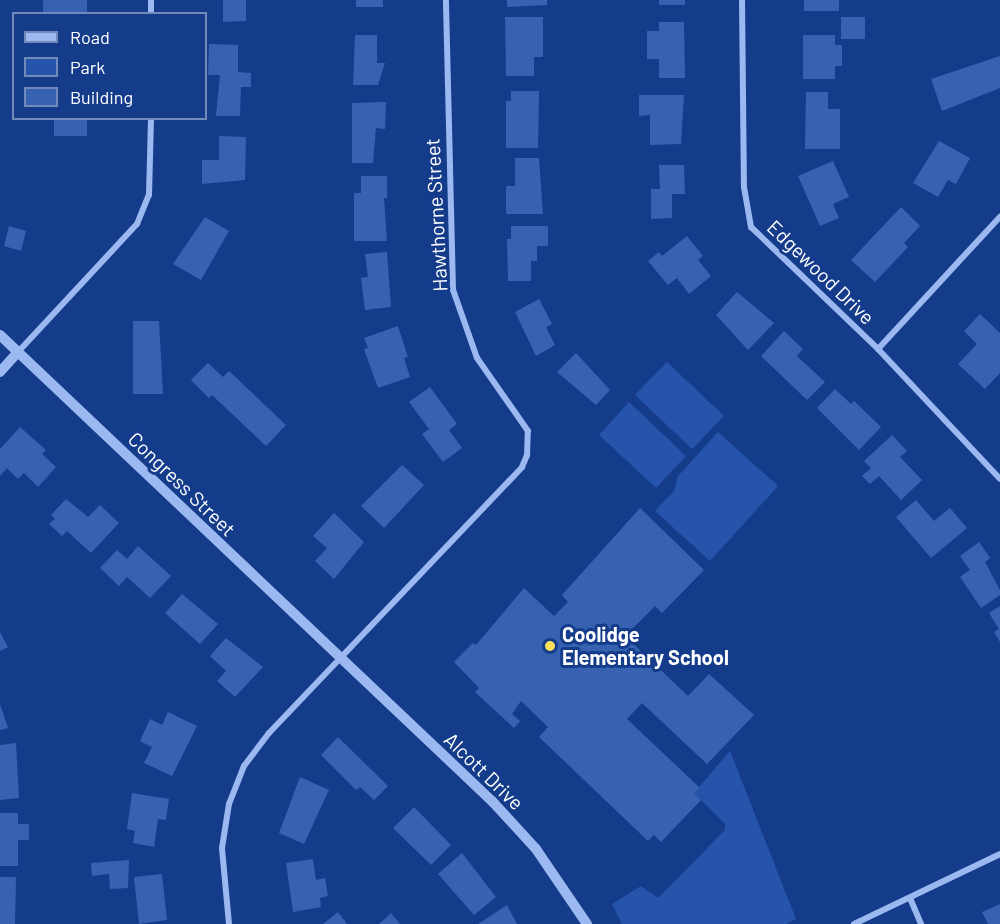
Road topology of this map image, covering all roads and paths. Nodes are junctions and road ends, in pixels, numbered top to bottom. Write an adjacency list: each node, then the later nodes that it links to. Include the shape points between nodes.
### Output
1 (446, 0): 10 (street, Hawthorne Street, via 453,290 477,358 522,419 530,443 522,466)
2 (742, 0): 6 (street, Edgewood Drive, via 744,187 751,227)
3 (151, 120): 7 (street, via 148,195 137,224)
4 (1000, 217): 6 (street)
5 (0, 335): 7 (street, Congress Street)
6 (878, 349): 9 (street, Edgewood Drive)
7 (18, 352): 8 (street); 10 (street, Congress Street)
8 (0, 372)
9 (1000, 479)
10 (340, 659): 13 (street, Hawthorne Street, via 269,732 236,782 222,848); 14 (street, Alcott Drive, via 492,801 536,849)
11 (1000, 854): 12 (street)
12 (910, 898): 15 (street); 16 (street)
13 (229, 924)
14 (587, 924)
15 (855, 924)
16 (921, 924)

